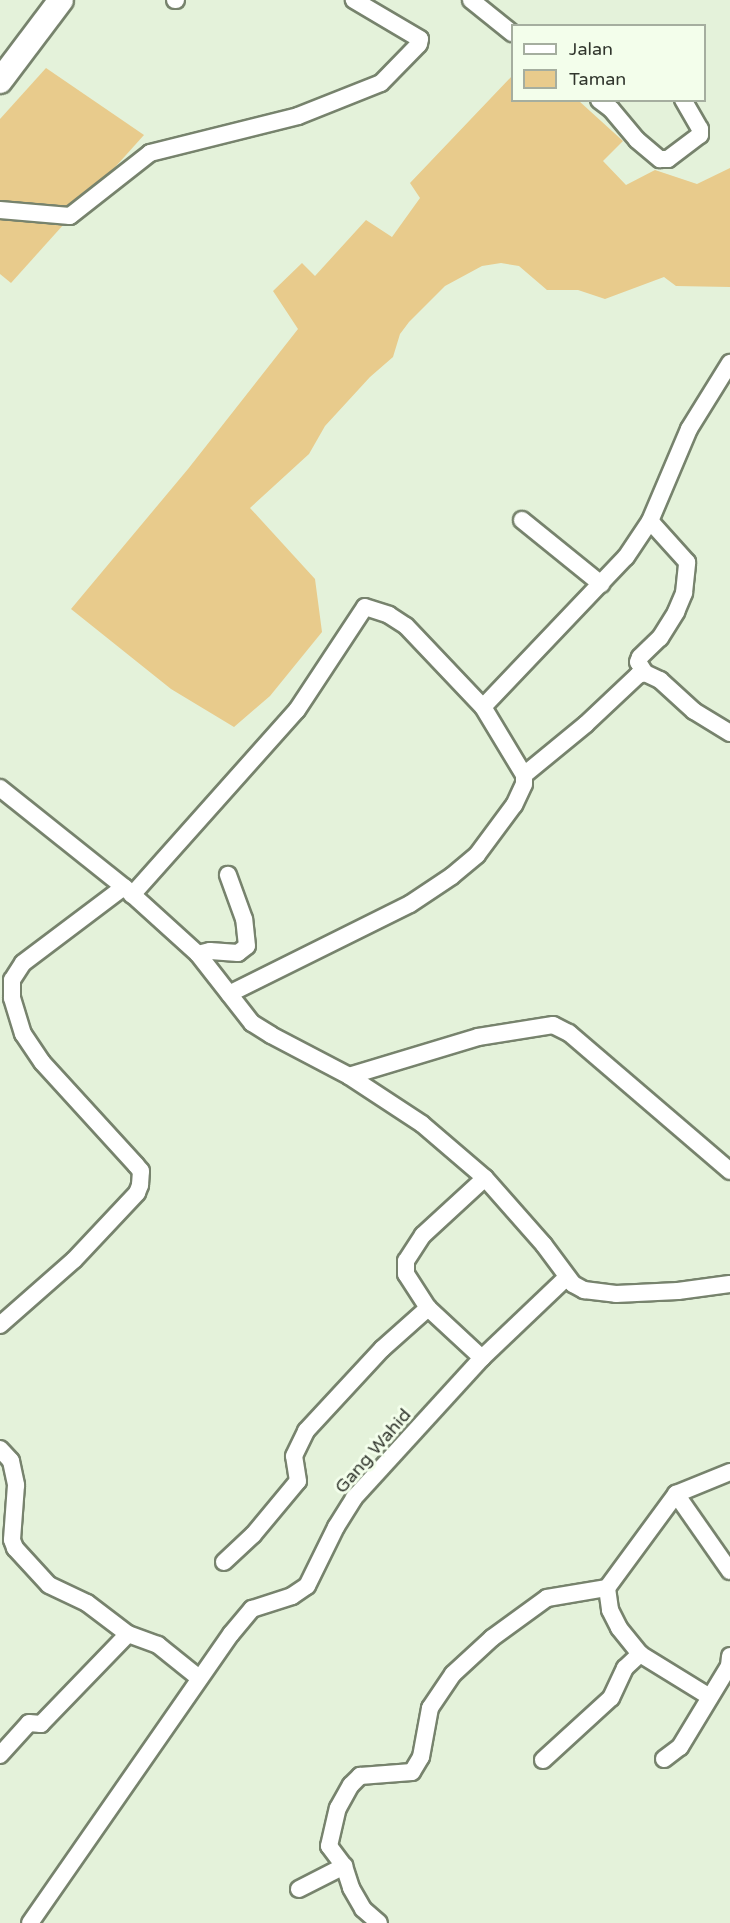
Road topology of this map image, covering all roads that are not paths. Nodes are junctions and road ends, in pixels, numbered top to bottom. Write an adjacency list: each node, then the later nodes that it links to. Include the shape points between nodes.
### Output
1 (61, 0): 5 (street)
2 (354, 0): 8 (street, via 420,39 419,45 381,82 298,116 150,153 70,216)
3 (471, 0): 4 (street)
4 (511, 31)
5 (0, 81)
6 (601, 102): 7 (street, via 660,159 668,159 700,135)
7 (684, 102)
8 (0, 210)
9 (730, 363): 11 (street, via 689,429)
10 (522, 520): 12 (street)
11 (650, 521): 12 (street); 13 (street, via 687,562 684,593 676,612 638,662)
12 (601, 584): 14 (street)
13 (645, 673): 15 (street); 16 (street)
14 (483, 707): 16 (street); 19 (street, via 406,626 365,607 297,710)
15 (730, 733)
16 (524, 775): 21 (street, via 514,805 477,855 452,876 381,920)
17 (0, 788): 19 (street)
18 (228, 875): 20 (street, via 244,919 247,946 238,953)
19 (128, 891): 20 (street); 28 (street, via 23,963 12,980 12,998 23,1034 42,1062 141,1171 140,1185 137,1193 74,1260)
20 (198, 954): 21 (street)
21 (229, 994): 22 (street, via 252,1023)
22 (349, 1076): 23 (street, via 478,1037 553,1026 569,1033); 24 (street, via 422,1124)
23 (730, 1171)
24 (485, 1178): 25 (street); 27 (street, via 423,1235 406,1261 406,1274)
25 (567, 1277): 26 (street, via 584,1290 616,1294); 29 (street, Gang Wahid)
26 (730, 1284)
27 (428, 1308): 29 (street); 33 (street, via 382,1349 306,1431 294,1456 298,1481)
28 (0, 1325)
29 (482, 1358): 39 (street, Gang Wahid, via 354,1498 307,1586 292,1596 252,1610)
30 (0, 1449): 36 (street, via 11,1461 16,1485 12,1539 15,1548 49,1585 87,1603)
31 (730, 1472): 32 (street)
32 (676, 1494): 34 (street); 35 (street)
33 (225, 1562)
34 (730, 1571)
35 (607, 1588): 37 (street, via 610,1610); 44 (street, via 548,1598 492,1638 453,1674 430,1708 421,1756 412,1772 360,1776 351,1785 338,1808 329,1846)
36 (128, 1634): 39 (street, via 158,1645); 41 (street, via 41,1724 29,1723)
37 (640, 1654): 40 (street); 43 (street, via 625,1668 611,1698)
38 (730, 1656): 40 (street, via 729,1666)
39 (199, 1678): 46 (street, Gang Wahid)
40 (710, 1697): 42 (street, via 680,1747)
41 (0, 1755)
42 (664, 1759)
43 (543, 1760)
44 (344, 1866): 45 (street); 47 (street, via 363,1908)
45 (299, 1889)
46 (30, 1923)
47 (379, 1923)

